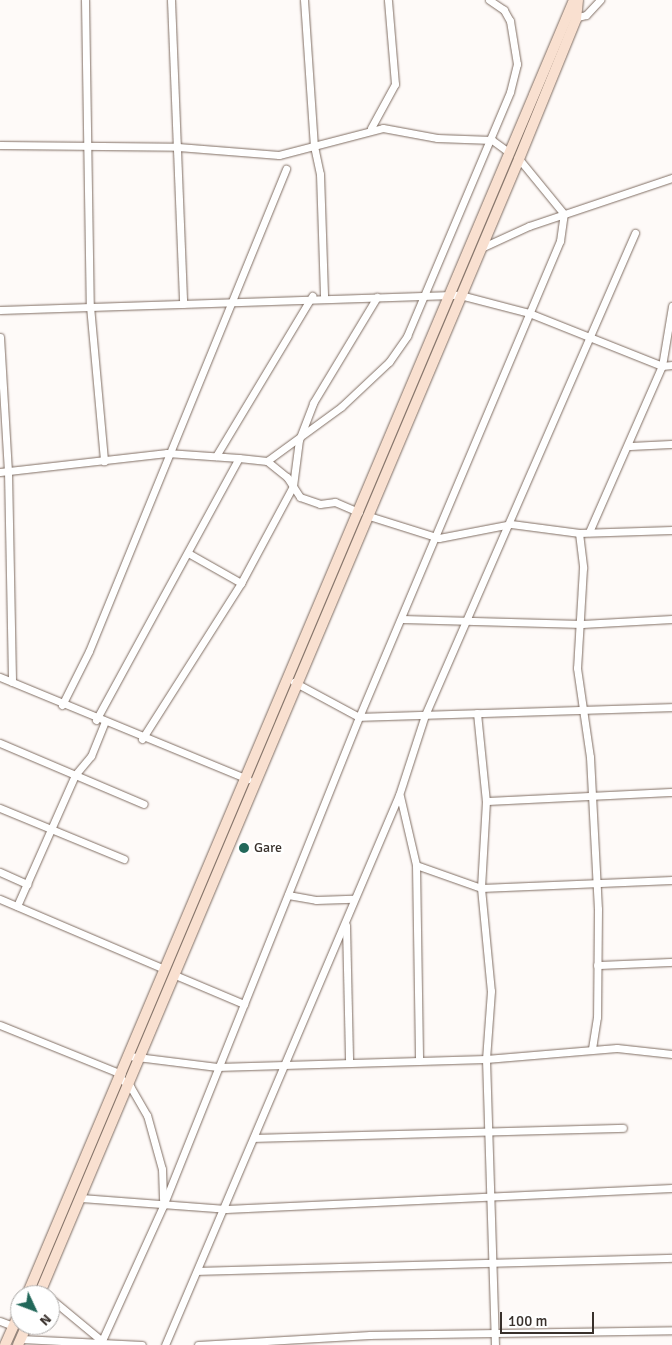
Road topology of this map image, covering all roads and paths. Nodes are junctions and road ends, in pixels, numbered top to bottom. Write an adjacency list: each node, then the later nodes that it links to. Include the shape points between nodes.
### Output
1 (85, 0): 15 (street)
2 (171, 0): 14 (street)
3 (304, 0): 13 (street)
4 (388, 0): 10 (street, via 395,84)
5 (489, 0): 11 (street, via 504,10 510,21 517,64)
6 (576, 0): 8 (main road); 9 (main road)
7 (600, 0): 9 (street)
8 (565, 16): 9 (street); 16 (main road)
9 (576, 19): 17 (main road)
10 (371, 128): 11 (street, via 437,138); 13 (street)
11 (492, 140): 16 (street); 23 (street)
12 (0, 145): 15 (street)
13 (314, 146): 14 (street, via 279,154); 27 (street, via 320,174)
14 (178, 147): 15 (street); 29 (street)
15 (84, 148): 31 (street)
16 (507, 151): 25 (main road)
17 (519, 159): 20 (street); 22 (main road)
18 (286, 169): 30 (street)
19 (672, 178): 20 (street)
20 (564, 214): 22 (street); 34 (street, via 560,241)
21 (634, 233): 35 (street)
22 (478, 249): 24 (main road)
23 (428, 293): 25 (street); 28 (street); 39 (street, via 390,362)
24 (460, 294): 25 (street); 34 (street); 51 (main road)
25 (446, 295): 50 (main road)
26 (312, 296): 27 (street); 30 (street); 43 (street)
27 (324, 296): 28 (street)
28 (377, 297): 39 (street, via 313,403)
29 (183, 304): 30 (street); 31 (street)
30 (232, 304): 42 (street)
31 (90, 306): 33 (street); 45 (street)
32 (672, 306): 38 (street)
33 (0, 310)
34 (528, 313): 35 (street); 56 (street)
35 (592, 336): 38 (street); 52 (street)
36 (0, 337): 47 (street)
37 (672, 365): 38 (street)
38 (662, 366): 41 (street)
39 (299, 440): 46 (street); 49 (street)
40 (672, 444): 41 (street)
41 (629, 446): 54 (street)
42 (167, 453): 43 (street); 45 (street); 67 (street, via 89,651)
43 (216, 456): 44 (street)
44 (239, 458): 46 (street); 57 (street)
45 (104, 461): 47 (street)
46 (267, 461): 49 (street)
47 (8, 471): 48 (street); 65 (street)
48 (0, 472)
49 (293, 486): 50 (street, via 300,497 320,504 335,502); 58 (street)
50 (359, 512): 64 (main road)
51 (369, 516): 56 (street); 66 (main road)
52 (511, 524): 55 (street); 56 (street); 60 (street)
53 (672, 530): 54 (street)
54 (589, 532): 55 (street)
55 (579, 533): 62 (street)
56 (438, 538): 59 (street)
57 (188, 553): 58 (street); 73 (street)
58 (241, 583): 75 (street)
59 (402, 619): 60 (street); 72 (street)
60 (469, 619): 62 (street); 71 (street)
61 (672, 619): 62 (street)
62 (582, 624): 69 (street, via 577,668)
63 (0, 677): 65 (street)
64 (287, 679): 66 (street); 78 (main road)
65 (12, 682): 67 (street)
66 (298, 684): 72 (street); 79 (main road)
67 (62, 705): 73 (street)
68 (672, 707): 69 (street)
69 (581, 710): 70 (street); 81 (street)
70 (477, 714): 71 (street); 83 (street)
71 (425, 715): 72 (street); 82 (street)
72 (359, 717): 94 (street)
73 (96, 720): 74 (street)
74 (104, 723): 75 (street); 77 (street, via 91,756)
75 (142, 739): 78 (street)
76 (0, 743): 77 (street)
77 (75, 775): 84 (street); 86 (street)
78 (248, 780): 79 (main road); 101 (main road)
79 (258, 784): 102 (main road)
80 (672, 792): 81 (street)
81 (590, 793): 83 (street); 91 (street)
82 (400, 795): 88 (street); 96 (street)
83 (486, 801): 93 (street)
84 (144, 804)
85 (0, 808): 86 (street)
86 (51, 830): 87 (street); 92 (street)
87 (124, 859)
88 (416, 865): 93 (street); 109 (street)
89 (0, 872): 92 (street)
90 (672, 880): 91 (street)
91 (595, 883): 93 (street); 100 (street)
92 (27, 884): 97 (street)
93 (482, 888): 110 (street, via 491,991)
94 (288, 895): 96 (street, via 316,900); 103 (street)
95 (0, 898): 97 (street)
96 (353, 899): 98 (street)
97 (17, 906): 101 (street)
98 (346, 920): 111 (street); 112 (street)
99 (672, 962): 100 (street)
100 (597, 965): 105 (street)
101 (164, 969): 107 (main road)
102 (175, 975): 103 (street); 108 (main road)
103 (244, 1004): 113 (street)
104 (0, 1025): 114 (street)
105 (592, 1049): 106 (street); 110 (street)
106 (672, 1054)
107 (129, 1056): 108 (street); 114 (main road)
108 (142, 1057): 113 (street); 115 (main road)
109 (419, 1058): 110 (street); 111 (street)
110 (486, 1059): 117 (street)
111 (349, 1062): 112 (street)
112 (283, 1066): 113 (street); 118 (street)
113 (217, 1067): 122 (street)
114 (120, 1076): 115 (street); 127 (main road)
115 (130, 1086): 121 (main road); 122 (street, via 147,1115 162,1169)
116 (623, 1128): 117 (street)
117 (489, 1130): 118 (street); 120 (street)
118 (256, 1138): 123 (street)
119 (672, 1188): 120 (street)
120 (492, 1196): 123 (street); 125 (street)
121 (81, 1198): 122 (street); 128 (main road)
122 (163, 1206): 123 (street); 135 (street)
123 (226, 1209): 126 (street)
124 (672, 1258): 125 (street)
125 (495, 1264): 126 (street); 132 (street)
126 (198, 1271): 138 (street)
127 (31, 1285)
128 (46, 1285)
129 (60, 1307): 135 (street)
130 (672, 1330): 132 (street)
131 (10, 1333): 136 (main road)
132 (494, 1333): 134 (street); 140 (street)
133 (19, 1342): 135 (street)
134 (318, 1342): 139 (street)
135 (101, 1343): 137 (street)
136 (5, 1345)
137 (142, 1345)
138 (165, 1345)
139 (198, 1345)
140 (495, 1345)

